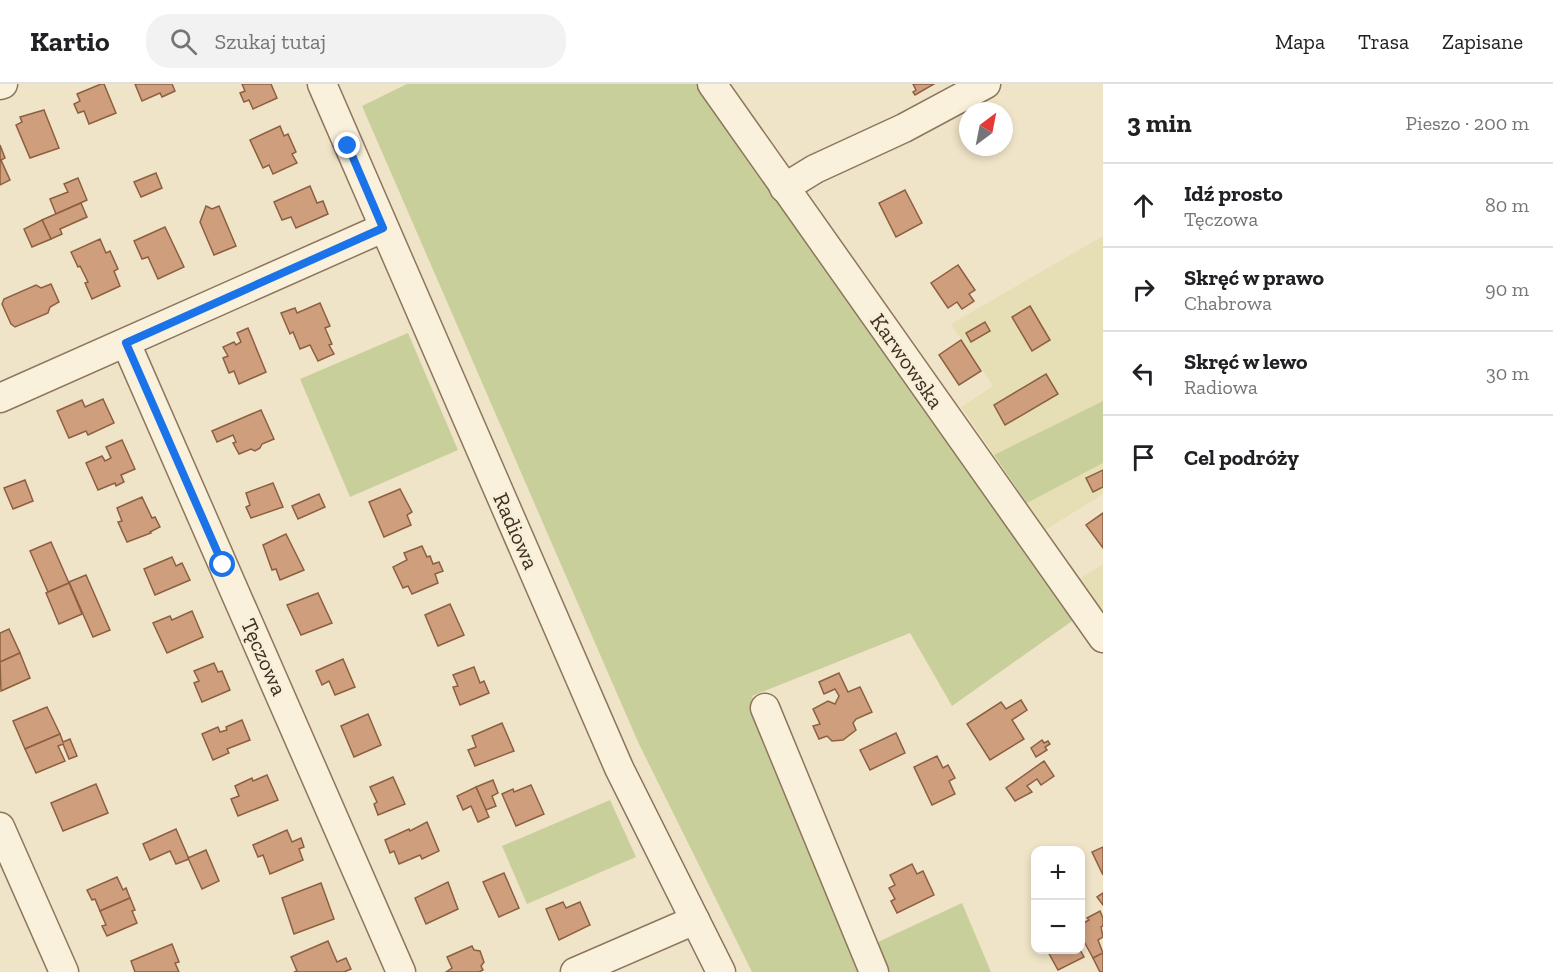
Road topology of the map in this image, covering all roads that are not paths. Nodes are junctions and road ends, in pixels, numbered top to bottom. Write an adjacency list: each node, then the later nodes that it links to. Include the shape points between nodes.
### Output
1 (322, 84): 5 (street, Radiowa)
2 (712, 84): 4 (street, Karwowska)
3 (986, 84): 4 (street)
4 (784, 188): 8 (street, Karwowska)
5 (383, 228): 6 (street); 11 (street, Radiowa, via 619,768)
6 (126, 343): 7 (street); 13 (street, Tęczowa)
7 (0, 398)
8 (1103, 638)
9 (765, 708): 16 (street)
10 (0, 827): 12 (street)
11 (695, 920): 14 (street); 15 (street, Radiowa)
12 (64, 972)
13 (401, 972)
14 (575, 972)
15 (721, 972)
16 (874, 972)

